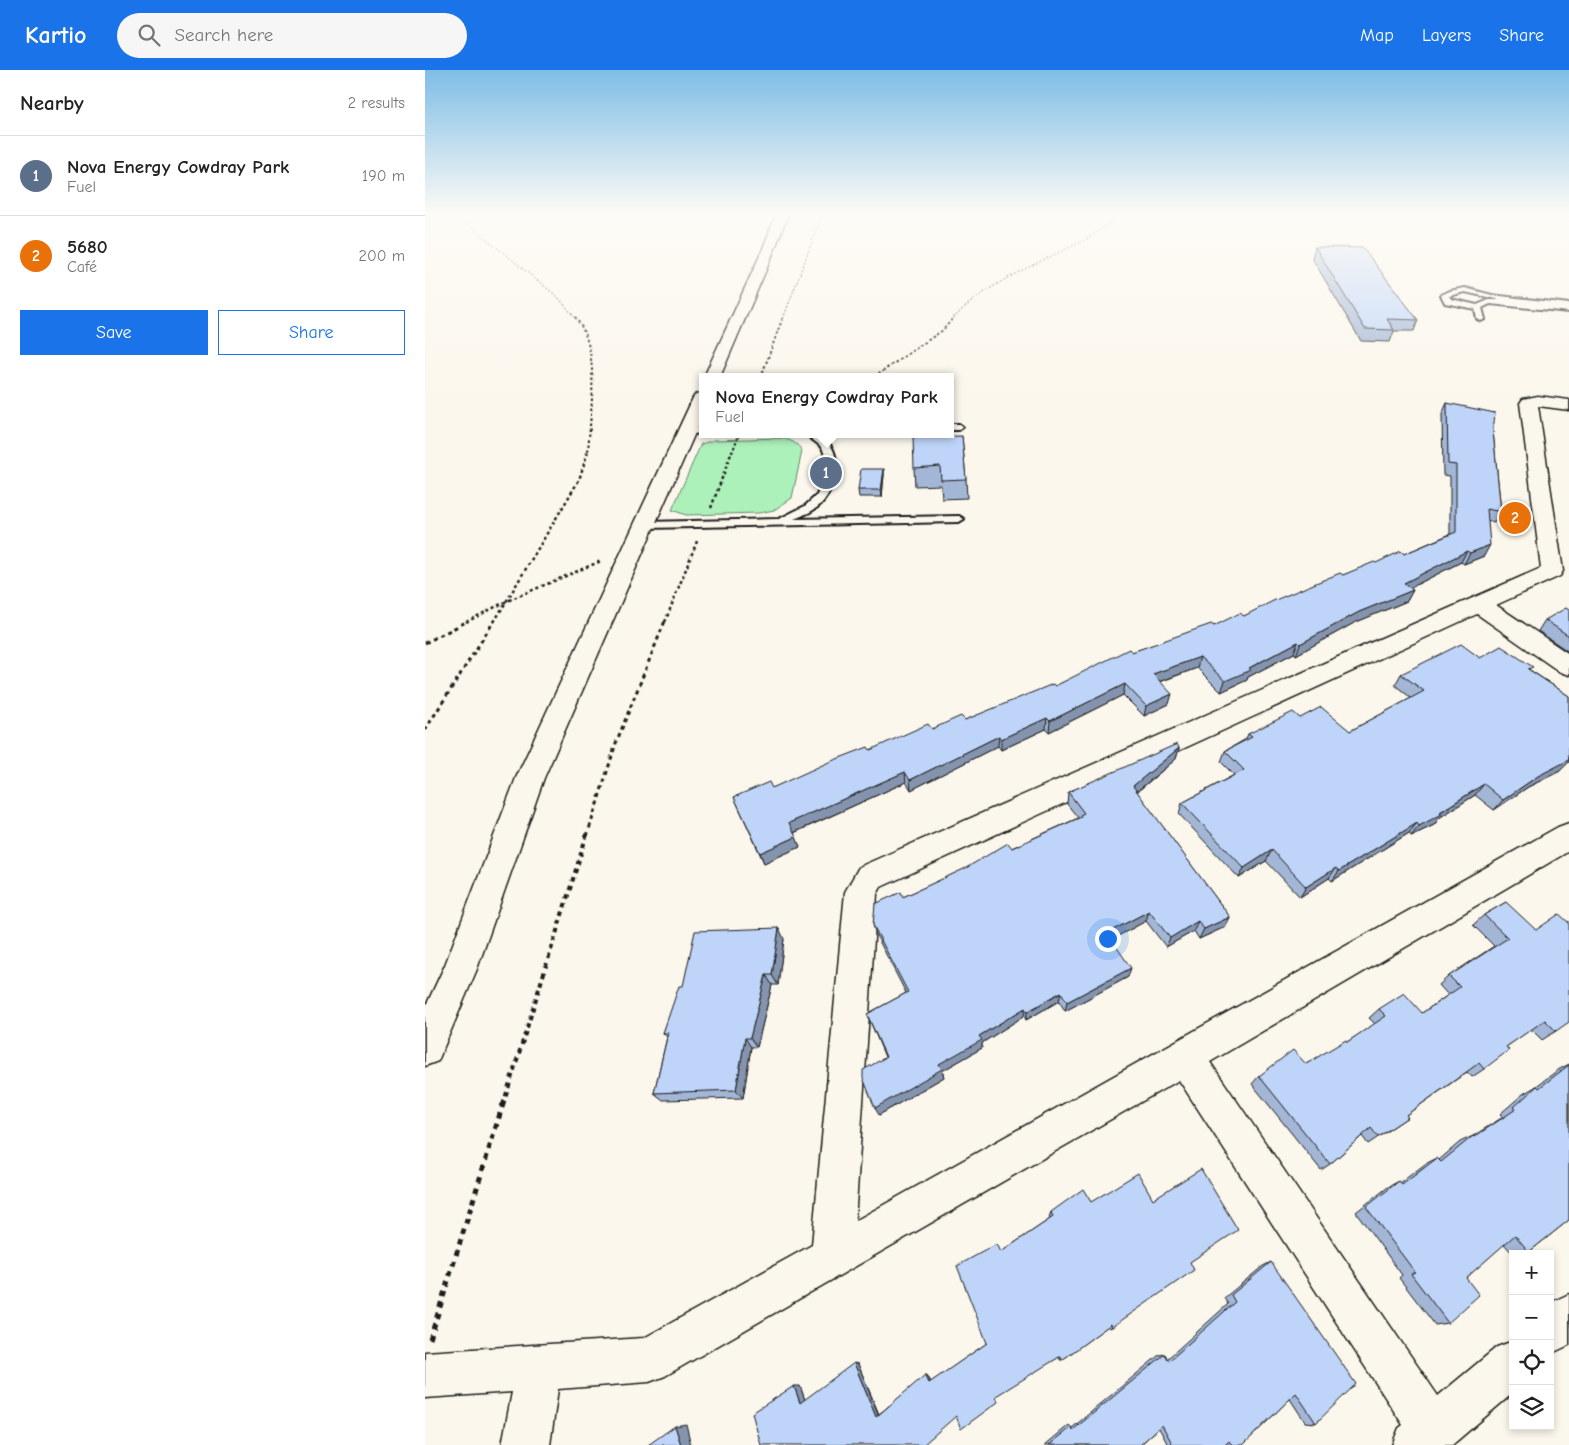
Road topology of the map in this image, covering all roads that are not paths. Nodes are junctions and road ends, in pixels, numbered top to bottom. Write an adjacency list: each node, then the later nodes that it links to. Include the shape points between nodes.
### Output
1 (756, 276): 6 (street)
2 (1569, 306): 3 (lane, via 1492,298 1465,290 1445,295 1448,301)
3 (1478, 307): 4 (lane, via 1498,302); 5 (lane)
4 (1569, 310)
5 (1481, 319)
6 (714, 373)
7 (1569, 405): 14 (street, via 1529,403 1552,571)
8 (699, 412): 9 (street)
9 (695, 431): 13 (street)
10 (818, 438): 12 (lane, via 831,456 825,490 817,503)
11 (959, 519): 12 (lane)
12 (778, 522): 13 (lane, via 704,524)
13 (641, 535): 17 (street, via 530,778 460,968)
14 (1477, 603): 15 (street); 19 (street, via 870,877 861,892)
15 (1569, 666)
16 (1569, 836): 18 (street)
17 (425, 1048)
18 (1185, 1057): 19 (street); 25 (street)
19 (832, 1256): 24 (street, via 649,1360)
20 (1569, 1316): 21 (street)
21 (1554, 1329)
22 (426, 1361): 24 (street)
23 (1509, 1366): 25 (street)
24 (539, 1367): 26 (street)
25 (1425, 1438)
26 (526, 1445)

